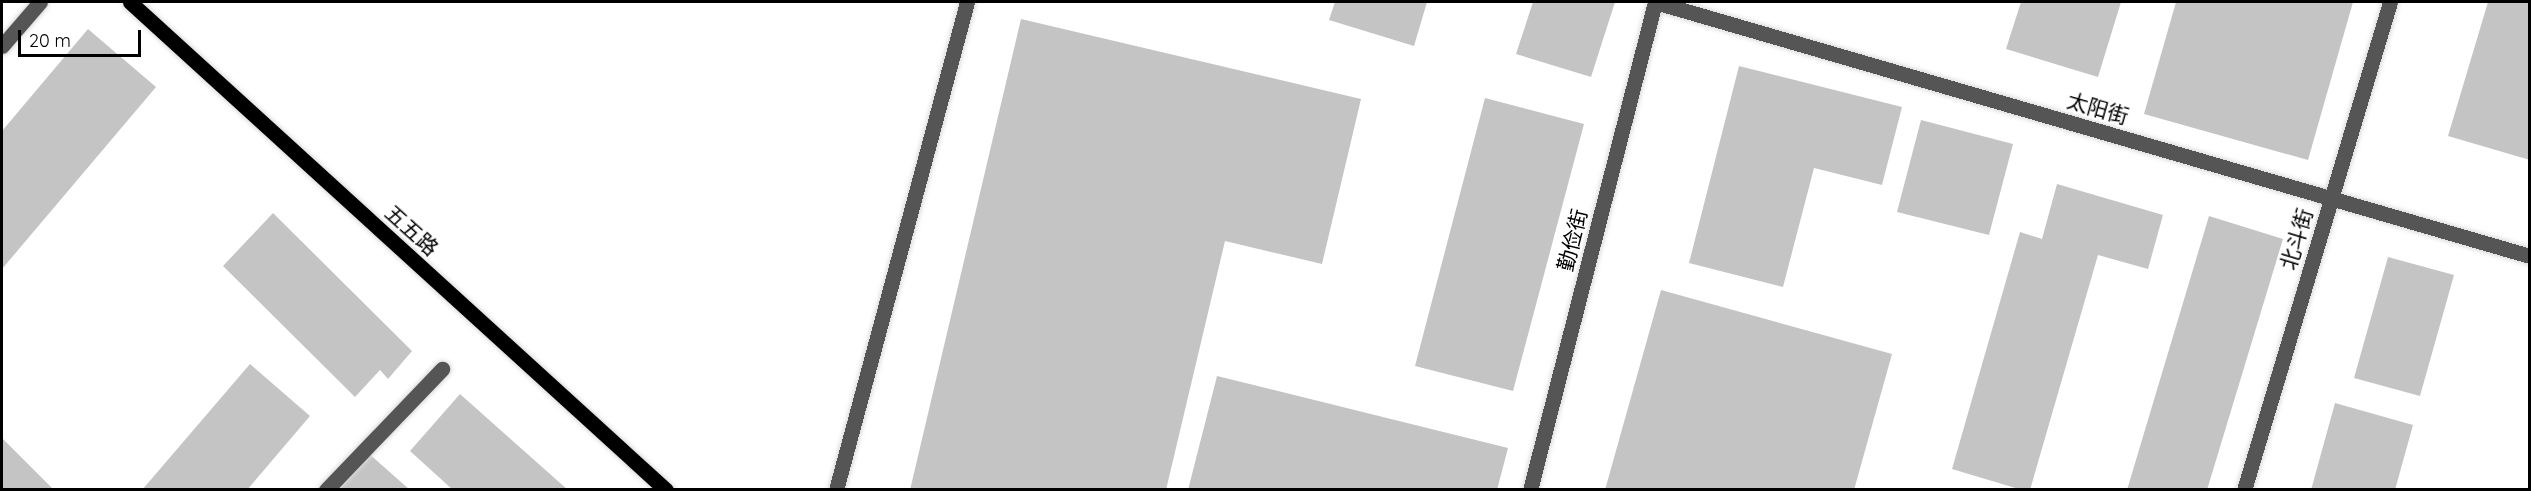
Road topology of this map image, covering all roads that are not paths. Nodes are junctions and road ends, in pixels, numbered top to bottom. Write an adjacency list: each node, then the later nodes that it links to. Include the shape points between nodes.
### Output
1 (40, 2): 6 (street)
2 (130, 2): 11 (main road, 五五路)
3 (967, 2): 12 (street)
4 (1655, 2): 7 (street, 太阳街); 13 (street, 勤俭街)
5 (2390, 2): 7 (street, 北斗街)
6 (2, 46)
7 (2330, 198): 8 (street, 太阳街); 14 (street, 北斗街)
8 (2529, 256)
9 (442, 369): 10 (street)
10 (326, 489)
11 (666, 489)
12 (836, 489)
13 (1530, 489)
14 (2244, 489)

